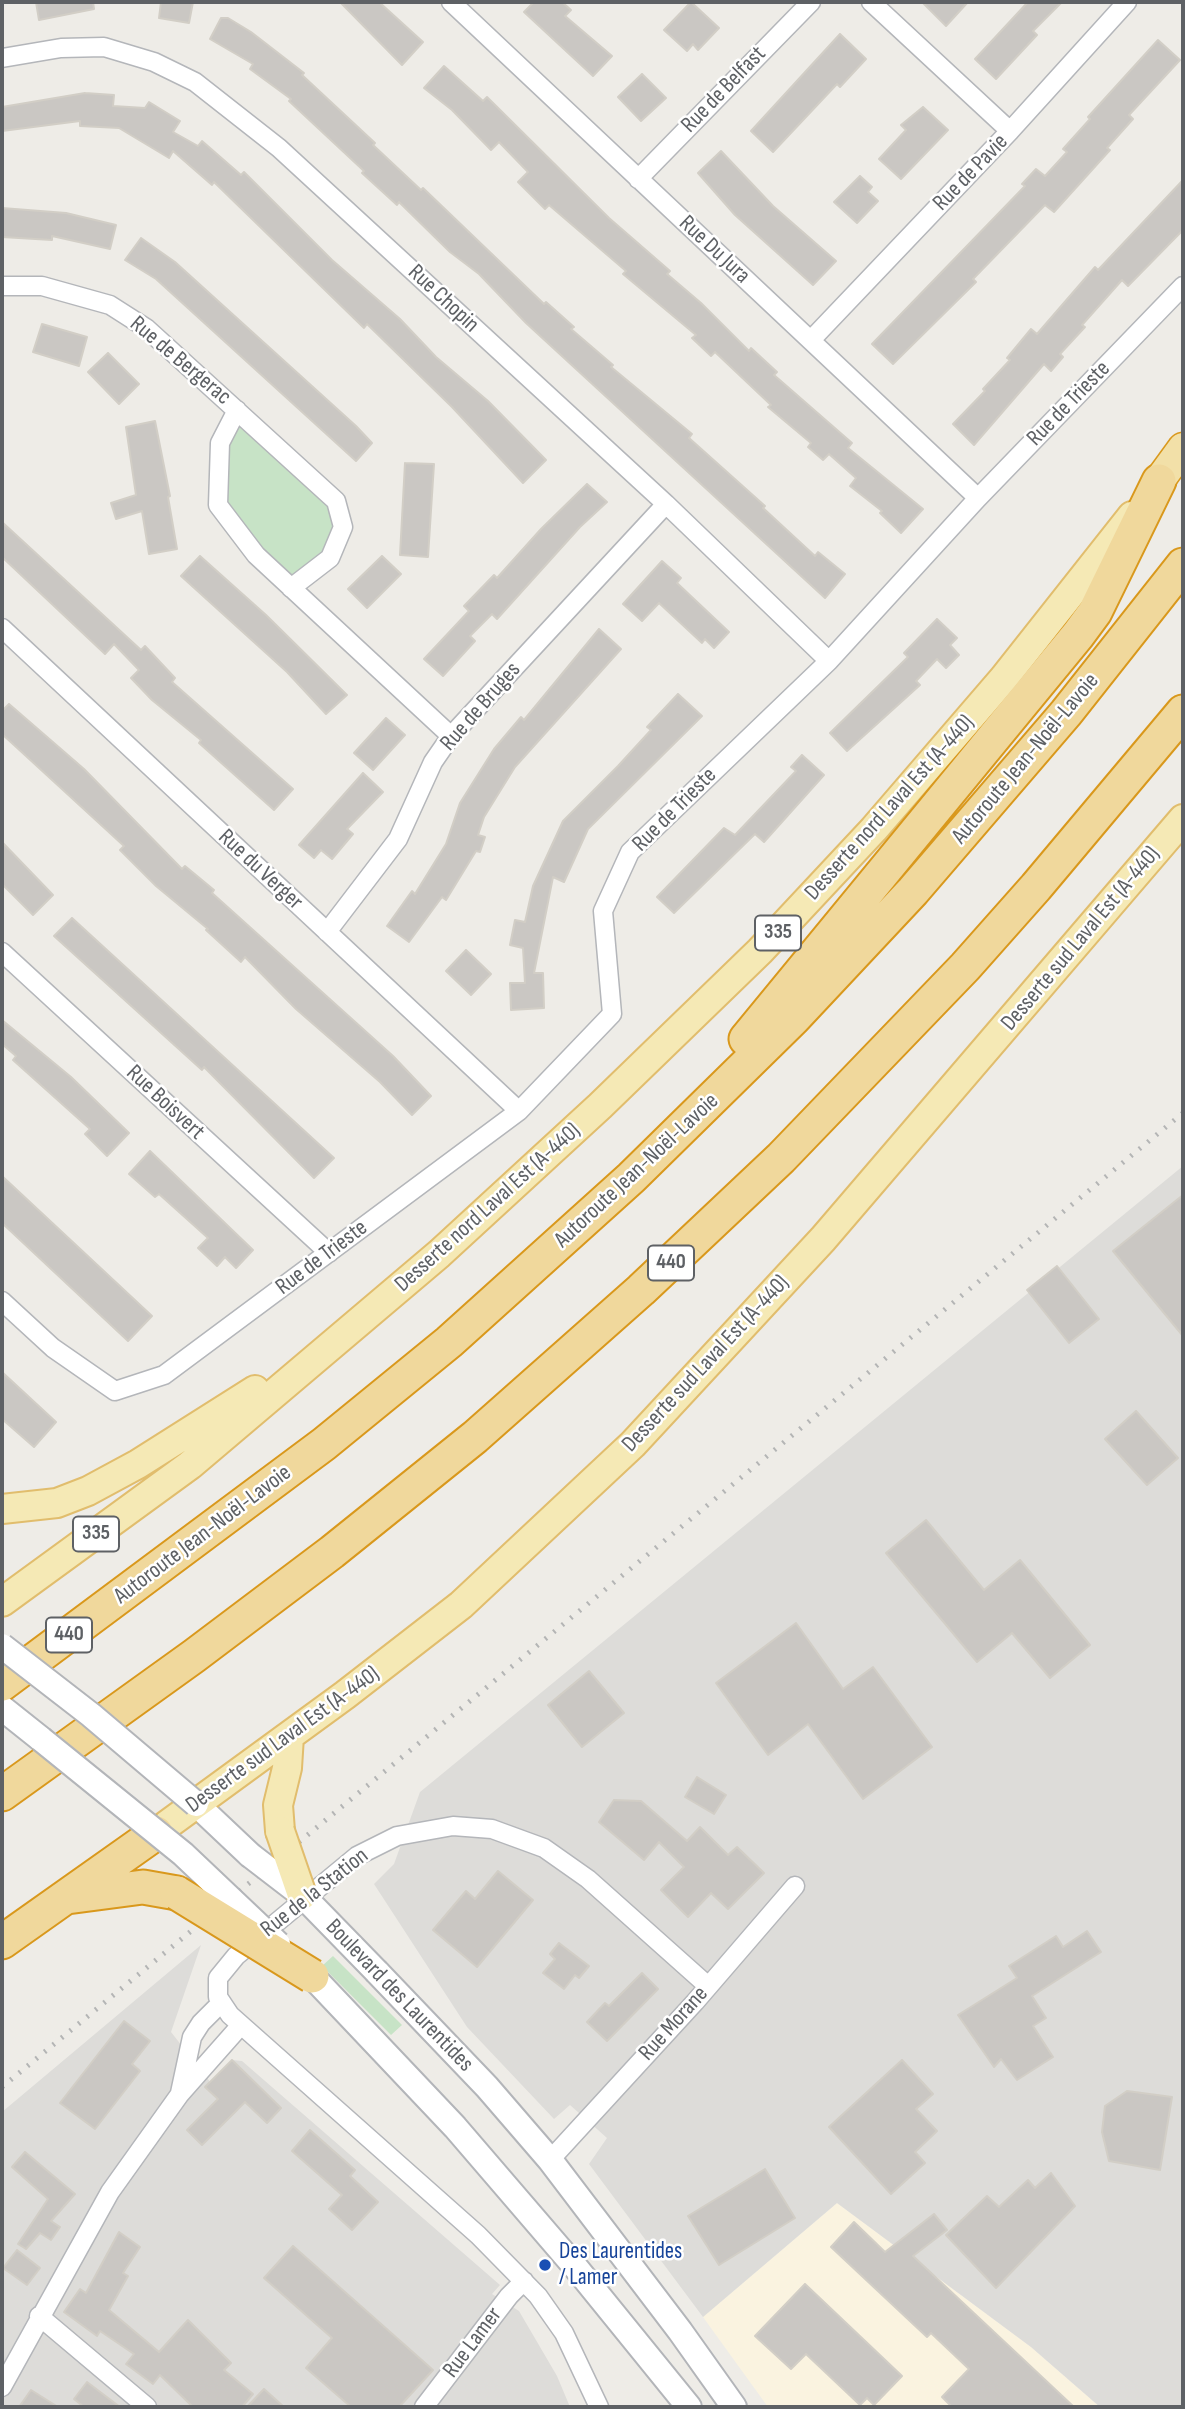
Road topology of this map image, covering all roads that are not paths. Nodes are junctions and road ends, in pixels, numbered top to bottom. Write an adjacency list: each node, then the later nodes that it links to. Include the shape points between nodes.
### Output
1 (451, 2): 7 (street, Rue Du Jura)
2 (811, 2): 7 (street, Rue de Belfast)
3 (871, 2): 6 (street)
4 (1127, 2): 6 (street, Rue de Pavie)
5 (2, 58): 15 (street, Rue Chopin, via 61,48 104,47 153,62 195,82 279,148)
6 (1010, 131): 10 (street, Rue de Pavie)
7 (638, 179): 10 (street, Rue Du Jura)
8 (2, 286): 11 (street, Rue de Bergerac, via 42,286 110,305 146,328)
9 (1183, 286): 14 (street, Rue de Trieste)
10 (811, 340): 14 (street, Rue Du Jura)
11 (237, 410): 17 (street, Rue de Bergerac, via 220,443 219,505 256,555); 17 (street, Rue de Bergerac, via 336,501 342,527 330,558)
12 (1183, 448): 13 (highway, Desserte nord Laval Est (A-440) / 335)
13 (1159, 481): 26 (highway, via 1095,612 1079,635); 29 (main road, Desserte nord Laval Est (A-440) / 335, via 1004,678 794,916 534,1169)
14 (978, 498): 19 (street, Rue de Trieste)
15 (666, 505): 19 (street, Rue Chopin); 21 (street, Rue de Bruges)
16 (1183, 565): 26 (highway, Autoroute Jean-Noël-Lavoie / 440, via 1087,688 913,891 793,1019)
17 (291, 588): 21 (street, Rue de Bergerac)
18 (2, 628): 23 (street, Rue du Verger)
19 (830, 661): 25 (street, Rue de Trieste, via 630,852 603,911 612,1014)
20 (1183, 712): 36 (highway, 440, via 956,977 819,1120 668,1266 511,1406 342,1544)
21 (451, 736): 23 (street, Rue de Bruges, via 433,762 398,839)
22 (1183, 819): 35 (main road, Desserte sud Laval Est (A-440), via 823,1239 663,1413 461,1605)
23 (327, 932): 25 (street, Rue du Verger)
24 (2, 952): 27 (street, Rue Boisvert)
25 (519, 1111): 27 (street, Rue de Trieste)
26 (631, 1178): 33 (highway, Autoroute Jean-Noël-Lavoie / 440, via 449,1342 324,1444)
27 (329, 1253): 28 (street, Rue de Trieste, via 164,1375 116,1391 53,1348)
28 (2, 1301)
29 (343, 1334): 30 (main road, via 106,1482 57,1503); 31 (main road, 335, via 190,1465)
30 (2, 1509)
31 (2, 1602)
32 (2, 1646): 37 (main road, Boulevard des Laurentides, bridge)
33 (2, 1684)
34 (2, 1708): 38 (main road, bridge)
35 (289, 1736): 37 (main road, Desserte sud Laval Est (A-440)); 41 (main road, bridge, via 278,1814)
36 (2, 1794)
37 (195, 1804): 38 (main road, Desserte sud Laval Est (A-440)); 41 (main road, Boulevard des Laurentides, bridge)
38 (156, 1833): 39 (highway); 43 (main road, bridge)
39 (115, 1876): 42 (highway, via 65,1898); 43 (highway, bridge, via 177,1893)
40 (795, 1886): 44 (street, Rue Morane)
41 (302, 1895): 48 (main road, Boulevard des Laurentides, bridge, via 487,2087)
42 (2, 1941)
43 (312, 1976): 55 (main road, via 483,2160)
44 (708, 1986): 45 (street, Rue de la Station, via 588,1879 544,1848 492,1829 453,1826 384,1841 329,1876 221,1972 217,1984); 48 (street, Rue Morane)
45 (220, 2004): 46 (street); 47 (street, via 192,2037)
46 (242, 2025): 47 (street); 49 (street)
47 (180, 2094): 50 (street, via 110,2192)
48 (550, 2160): 56 (main road, Boulevard des Laurentides)
49 (524, 2281): 53 (street, Rue Lamer); 54 (street, via 555,2319)
50 (39, 2316): 51 (street); 52 (street)
51 (2, 2387)
52 (147, 2407)
53 (424, 2407)
54 (599, 2407)
55 (689, 2407)
56 (734, 2407)

